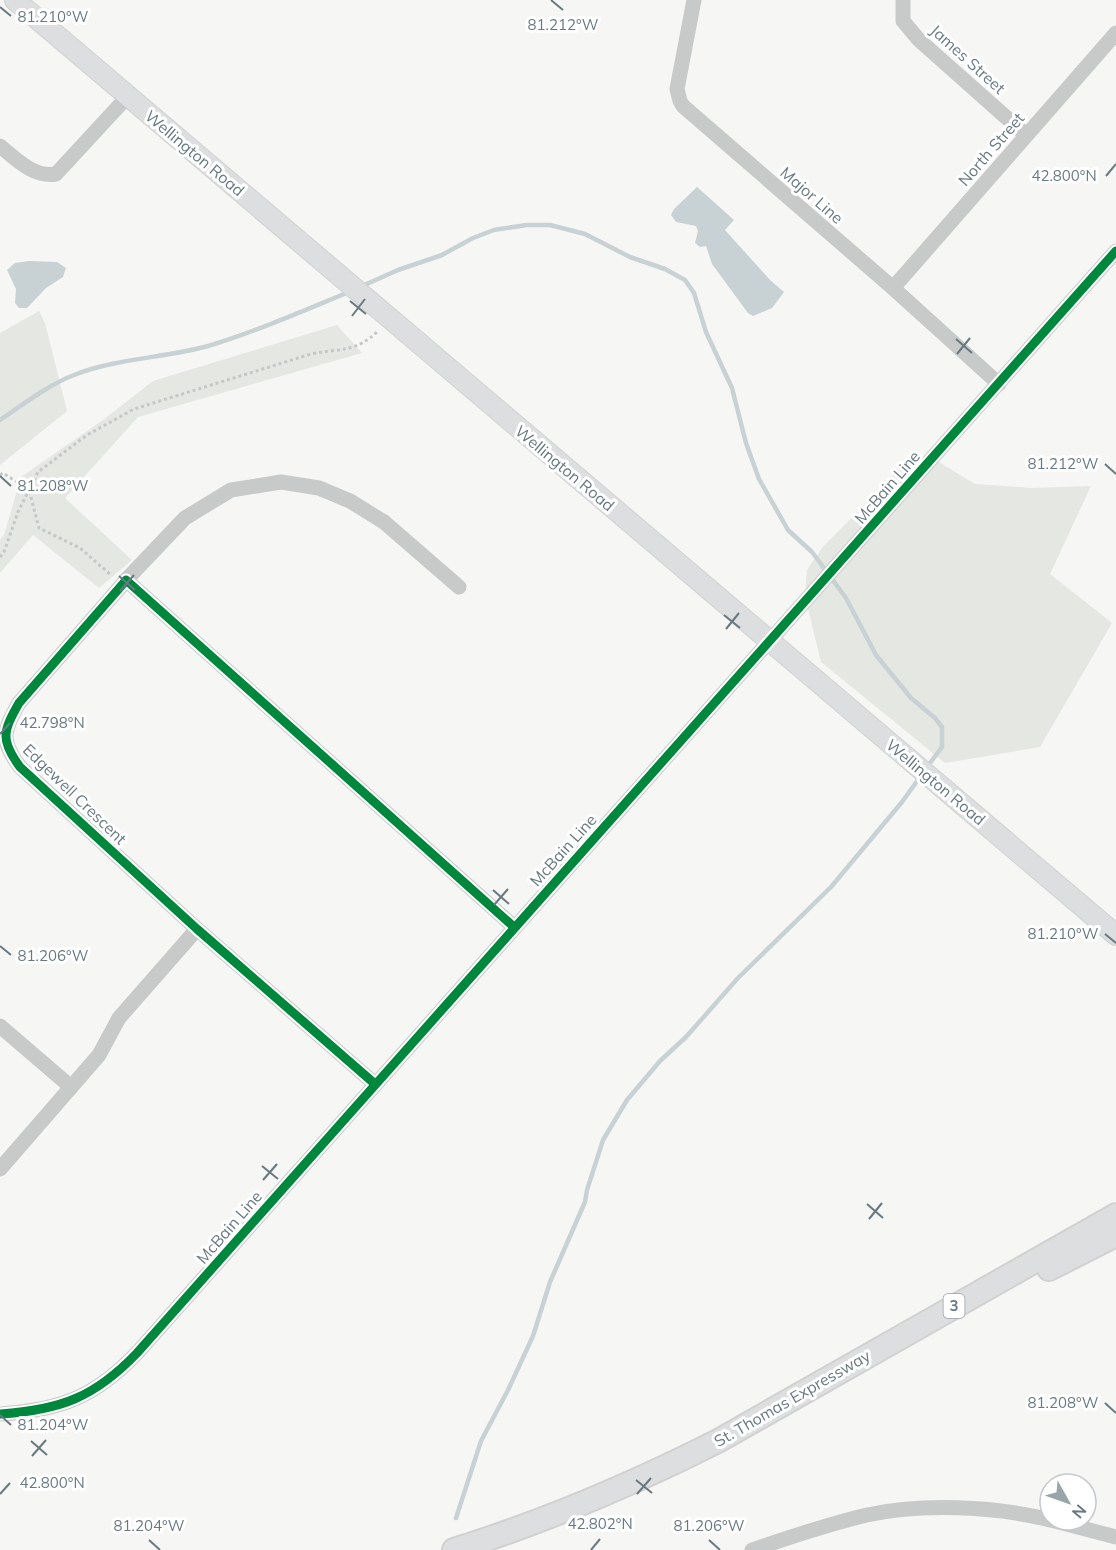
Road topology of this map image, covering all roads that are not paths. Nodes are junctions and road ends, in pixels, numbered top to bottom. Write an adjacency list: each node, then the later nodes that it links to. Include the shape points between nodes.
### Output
1 (15, 0): 5 (main road, Wellington Road)
2 (694, 0): 9 (street, Major Line, via 677,89 683,106)
3 (903, 0): 6 (street, James Street, via 903,21 910,31)
4 (1116, 33): 6 (street, North Street)
5 (128, 96): 7 (street, via 56,174 34,172); 13 (main road, Wellington Road)
6 (1026, 135): 9 (street, North Street)
7 (0, 146)
8 (1116, 251): 10 (street, McBain Line)
9 (893, 288): 10 (street, Major Line)
10 (999, 384): 13 (street, McBain Line)
11 (124, 583): 12 (street, via 184,518 231,490 280,482 319,488 350,501 384,522); 14 (street); 15 (street, Edgewell Crescent, via 18,703 4,738 20,767)
12 (459, 586)
13 (770, 642): 14 (street, McBain Line); 16 (main road, Wellington Road)
14 (514, 927): 18 (street, McBain Line)
15 (197, 929): 18 (street, Edgewell Crescent); 19 (street, via 119,1018 99,1055)
16 (1116, 935)
17 (0, 1026): 19 (street)
18 (375, 1084): 24 (street, McBain Line, via 118,1372 97,1388 62,1405)
19 (71, 1087): 20 (street)
20 (0, 1169)
21 (1116, 1215): 23 (highway, St. Thomas Expressway / 3)
22 (1116, 1235): 23 (highway)
23 (792, 1398): 28 (highway, St. Thomas Expressway / 3, via 657,1472 547,1518)
24 (0, 1414)
25 (1038, 1518): 29 (street, via 992,1509 868,1515)
26 (1097, 1532): 27 (street)
27 (1116, 1537)
28 (454, 1550)
29 (752, 1550)

